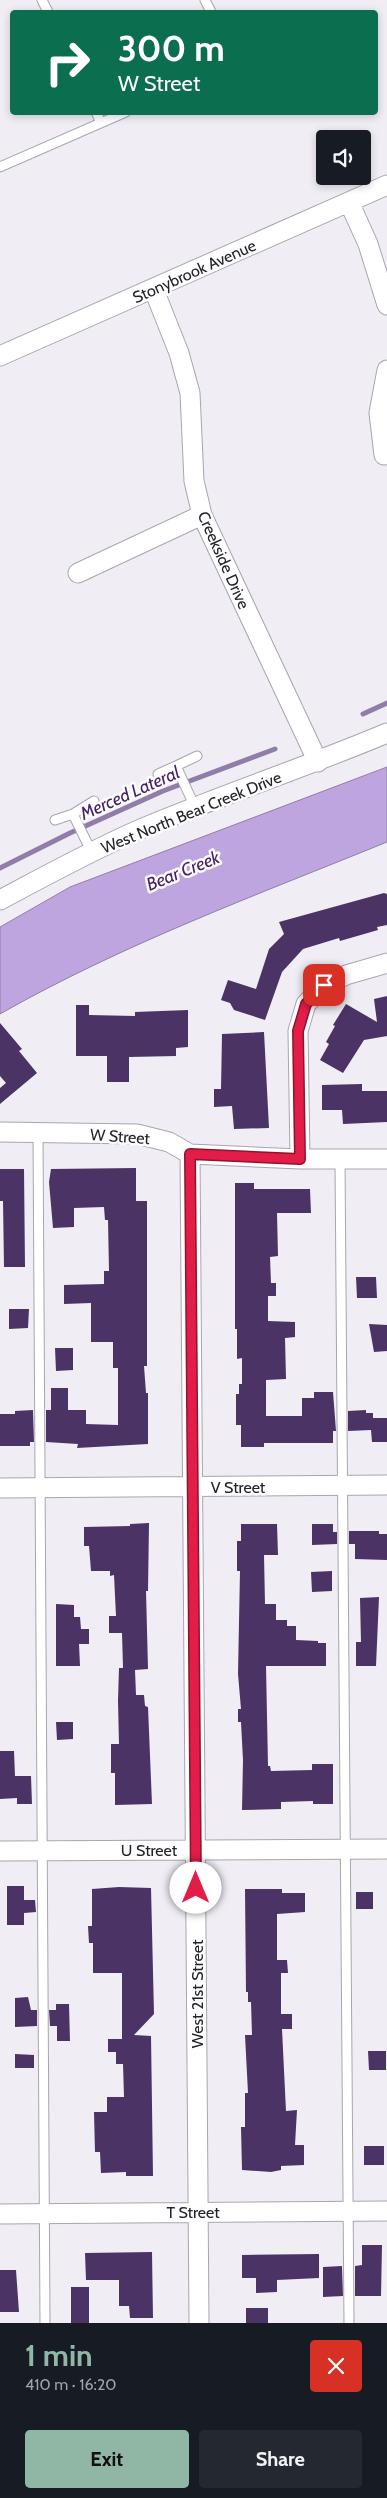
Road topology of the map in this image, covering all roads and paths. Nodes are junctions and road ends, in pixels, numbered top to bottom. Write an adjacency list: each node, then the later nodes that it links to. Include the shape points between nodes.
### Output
1 (97, 115): 3 (lane)
2 (119, 115): 3 (lane)
3 (101, 123): 4 (lane)
4 (0, 167)
5 (387, 185): 6 (street, Stonybrook Avenue)
6 (349, 202): 7 (street, Stonybrook Avenue); 8 (street, via 368,244)
7 (154, 290): 9 (street, Stonybrook Avenue); 12 (street, Creekside Drive, via 179,353 190,393 194,481)
8 (387, 305)
9 (0, 356)
10 (387, 370): 11 (street, via 379,413)
11 (384, 455)
12 (202, 515): 13 (street); 16 (street, Creekside Drive)
13 (78, 573)
14 (387, 733): 16 (street, West North Bear Creek Drive)
15 (197, 756): 17 (lane)
16 (318, 762): 20 (street, West North Bear Creek Drive)
17 (178, 771): 18 (lane); 20 (lane)
18 (158, 774)
19 (94, 800): 21 (lane)
20 (195, 807): 23 (street, West North Bear Creek Drive)
21 (74, 817): 22 (lane); 23 (lane)
22 (54, 820)
23 (88, 844): 24 (street, West North Bear Creek Drive)
24 (0, 900)
25 (387, 963): 29 (street, via 324,985 306,1004 298,1031)
26 (0, 1132): 27 (street, W Street)
27 (38, 1133): 28 (street, W Street, via 137,1134 168,1142); 36 (lane)
28 (190, 1154): 29 (street, W Street); 34 (street, West 21st Street)
29 (300, 1159): 30 (street, W Street)
30 (340, 1159): 31 (street, W Street); 32 (lane)
31 (387, 1159)
32 (342, 1486): 33 (street, V Street); 34 (street, V Street); 37 (lane)
33 (387, 1486)
34 (193, 1487): 36 (street, V Street); 39 (street, West 21st Street)
35 (0, 1488): 36 (street, V Street)
36 (40, 1488): 41 (lane)
37 (345, 1849): 38 (street, U Street); 39 (street, U Street); 42 (lane)
38 (387, 1849)
39 (196, 1850): 41 (street, U Street); 44 (street, West 21st Street)
40 (0, 1851): 41 (street, U Street)
41 (42, 1851): 45 (lane)
42 (348, 2211): 43 (street, T Street); 44 (street, T Street); 49 (lane)
43 (387, 2211)
44 (198, 2212): 45 (street, T Street); 48 (street, West 21st Street)
45 (45, 2213): 46 (street, T Street); 47 (lane)
46 (0, 2214)
47 (45, 2323)
48 (199, 2323)
49 (349, 2323)

